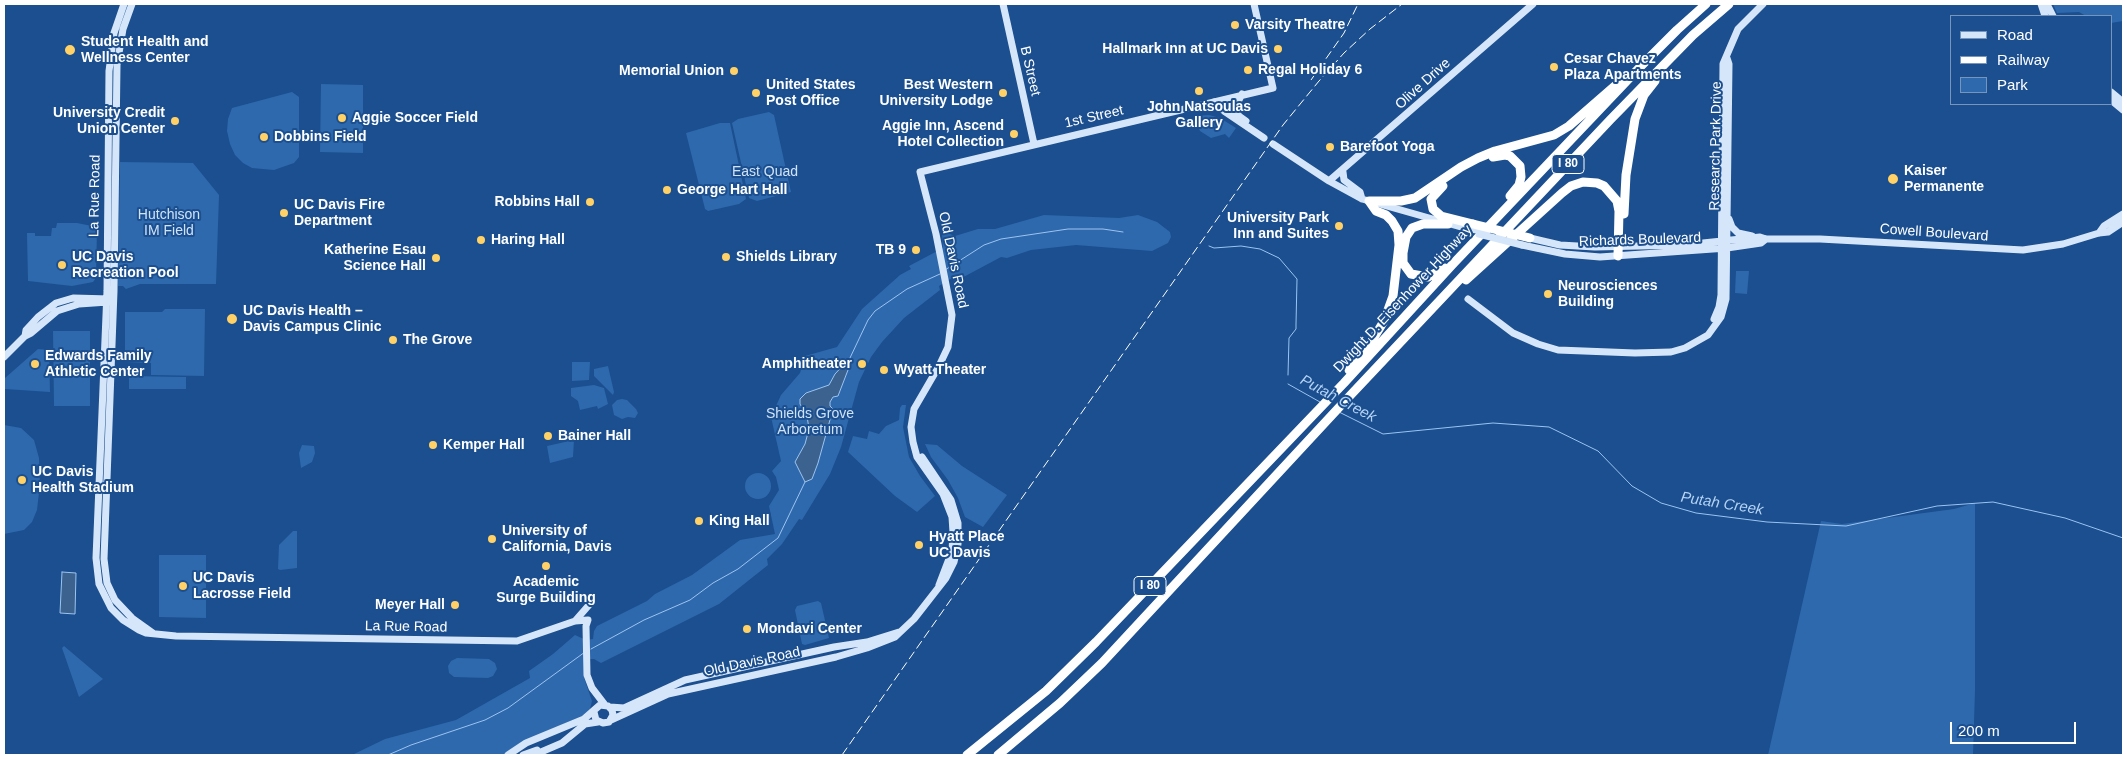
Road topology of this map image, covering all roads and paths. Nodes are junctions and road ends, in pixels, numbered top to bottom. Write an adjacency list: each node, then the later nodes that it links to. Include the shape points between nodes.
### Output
1 (124, 4): 40 (street, La Rue Road, via 114,33 109,71)
2 (132, 4): 40 (street, La Rue Road, via 123,29 117,65)
3 (1003, 4): 20 (street, B Street)
4 (1254, 4): 13 (street, 1st Street, via 1273,88)
5 (1533, 4): 23 (street, Olive Drive)
6 (1706, 4): 11 (highway, Dwight D. Eisenhower Highway / I 80)
7 (1729, 4): 9 (highway, Dwight D. Eisenhower Highway / I 80)
8 (1763, 4): 10 (street, Research Park Drive, via 1738,29)
9 (1693, 35): 36 (highway, via 1644,95 1635,119 1626,175); 38 (highway, Dwight D. Eisenhower Highway / I 80)
10 (1727, 58): 26 (street, Research Park Drive); 35 (street, Research Park Drive, via 1723,64)
11 (1640, 67): 25 (highway, via 1554,135 1478,158 1416,198); 28 (highway, Dwight D. Eisenhower Highway / I 80)
12 (2112, 93): 16 (street)
13 (1242, 94): 15 (street, 1st Street); 18 (street, via 1236,111)
14 (2112, 101): 17 (street)
15 (1214, 102): 18 (street); 20 (street, 1st Street)
16 (2123, 102)
17 (2123, 110)
18 (1256, 132): 19 (street)
19 (1264, 138)
20 (1034, 144): 22 (street, 1st Street)
21 (1273, 144): 24 (street, Richards Boulevard)
22 (920, 172): 45 (street, Old Davis Road, via 952,315 944,357 914,409 911,427 914,450 920,463 943,494 950,510 952,551 938,585 918,615)
23 (1343, 172): 24 (street, Olive Drive); 25 (street, via 1344,180)
24 (1329, 182): 25 (street, Richards Boulevard)
25 (1366, 200): 30 (street, Richards Boulevard); 42 (highway, via 1376,211 1386,215 1398,231 1393,296 1384,322 1339,380)
26 (1728, 210): 34 (street, via 1735,230); 35 (street, Research Park Drive)
27 (2123, 214): 32 (street, Cowell Boulevard)
28 (1496, 218): 31 (highway, via 1521,177 1517,162 1505,155 1493,157 1462,172 1433,196 1431,206 1438,214); 37 (highway, Dwight D. Eisenhower Highway / I 80)
29 (2123, 222): 32 (street, Cowell Boulevard, via 2108,232)
30 (1448, 224): 31 (street, Richards Boulevard); 37 (highway, via 1422,224 1412,228 1406,237 1403,262 1411,274 1420,277 1433,275)
31 (1470, 227): 33 (highway, bridge); 36 (street, Richards Boulevard, bridge, via 1469,232 1572,255)
32 (2099, 232): 34 (street, Cowell Boulevard, via 2063,244 2022,250)
33 (1530, 238): 36 (street, Richards Boulevard)
34 (1763, 238): 35 (street, Cowell Boulevard, via 1761,243)
35 (1724, 245): 36 (street, Richards Boulevard); 39 (street, Research Park Drive, via 1727,289 1724,308 1708,335 1671,352 1558,350 1514,333)
36 (1621, 252): 38 (highway, via 1619,211 1614,197 1597,183 1578,183 1562,193 1463,282)
37 (1452, 265): 42 (highway, Dwight D. Eisenhower Highway / I 80)
38 (1445, 294): 58 (highway, Dwight D. Eisenhower Highway / I 80, via 1102,663)
39 (1468, 299)
40 (108, 300): 41 (street, via 57,311 24,336); 44 (street, La Rue Road, via 104,568 115,600 153,633 517,641)
41 (4, 357)
42 (1332, 394): 57 (highway, Dwight D. Eisenhower Highway / I 80, via 1090,649 1046,691)
43 (590, 606): 44 (street)
44 (575, 621): 46 (street, via 588,620 586,664)
45 (900, 632): 47 (street, Old Davis Road, via 867,642 685,680 624,708); 49 (street, Old Davis Road, via 887,641 853,652 668,694)
46 (592, 688): 47 (street); 48 (street)
47 (608, 706): 48 (street, via 600,705); 49 (street, via 613,715)
48 (595, 710): 50 (street); 51 (street, via 582,720)
49 (611, 720): 50 (street)
50 (598, 722): 53 (street, via 585,724 567,740)
51 (544, 736): 52 (street); 53 (street)
52 (520, 746): 54 (street); 55 (street)
53 (552, 746): 55 (street); 56 (street)
54 (508, 755)
55 (524, 755)
56 (534, 755)
57 (967, 755)
58 (998, 755)

